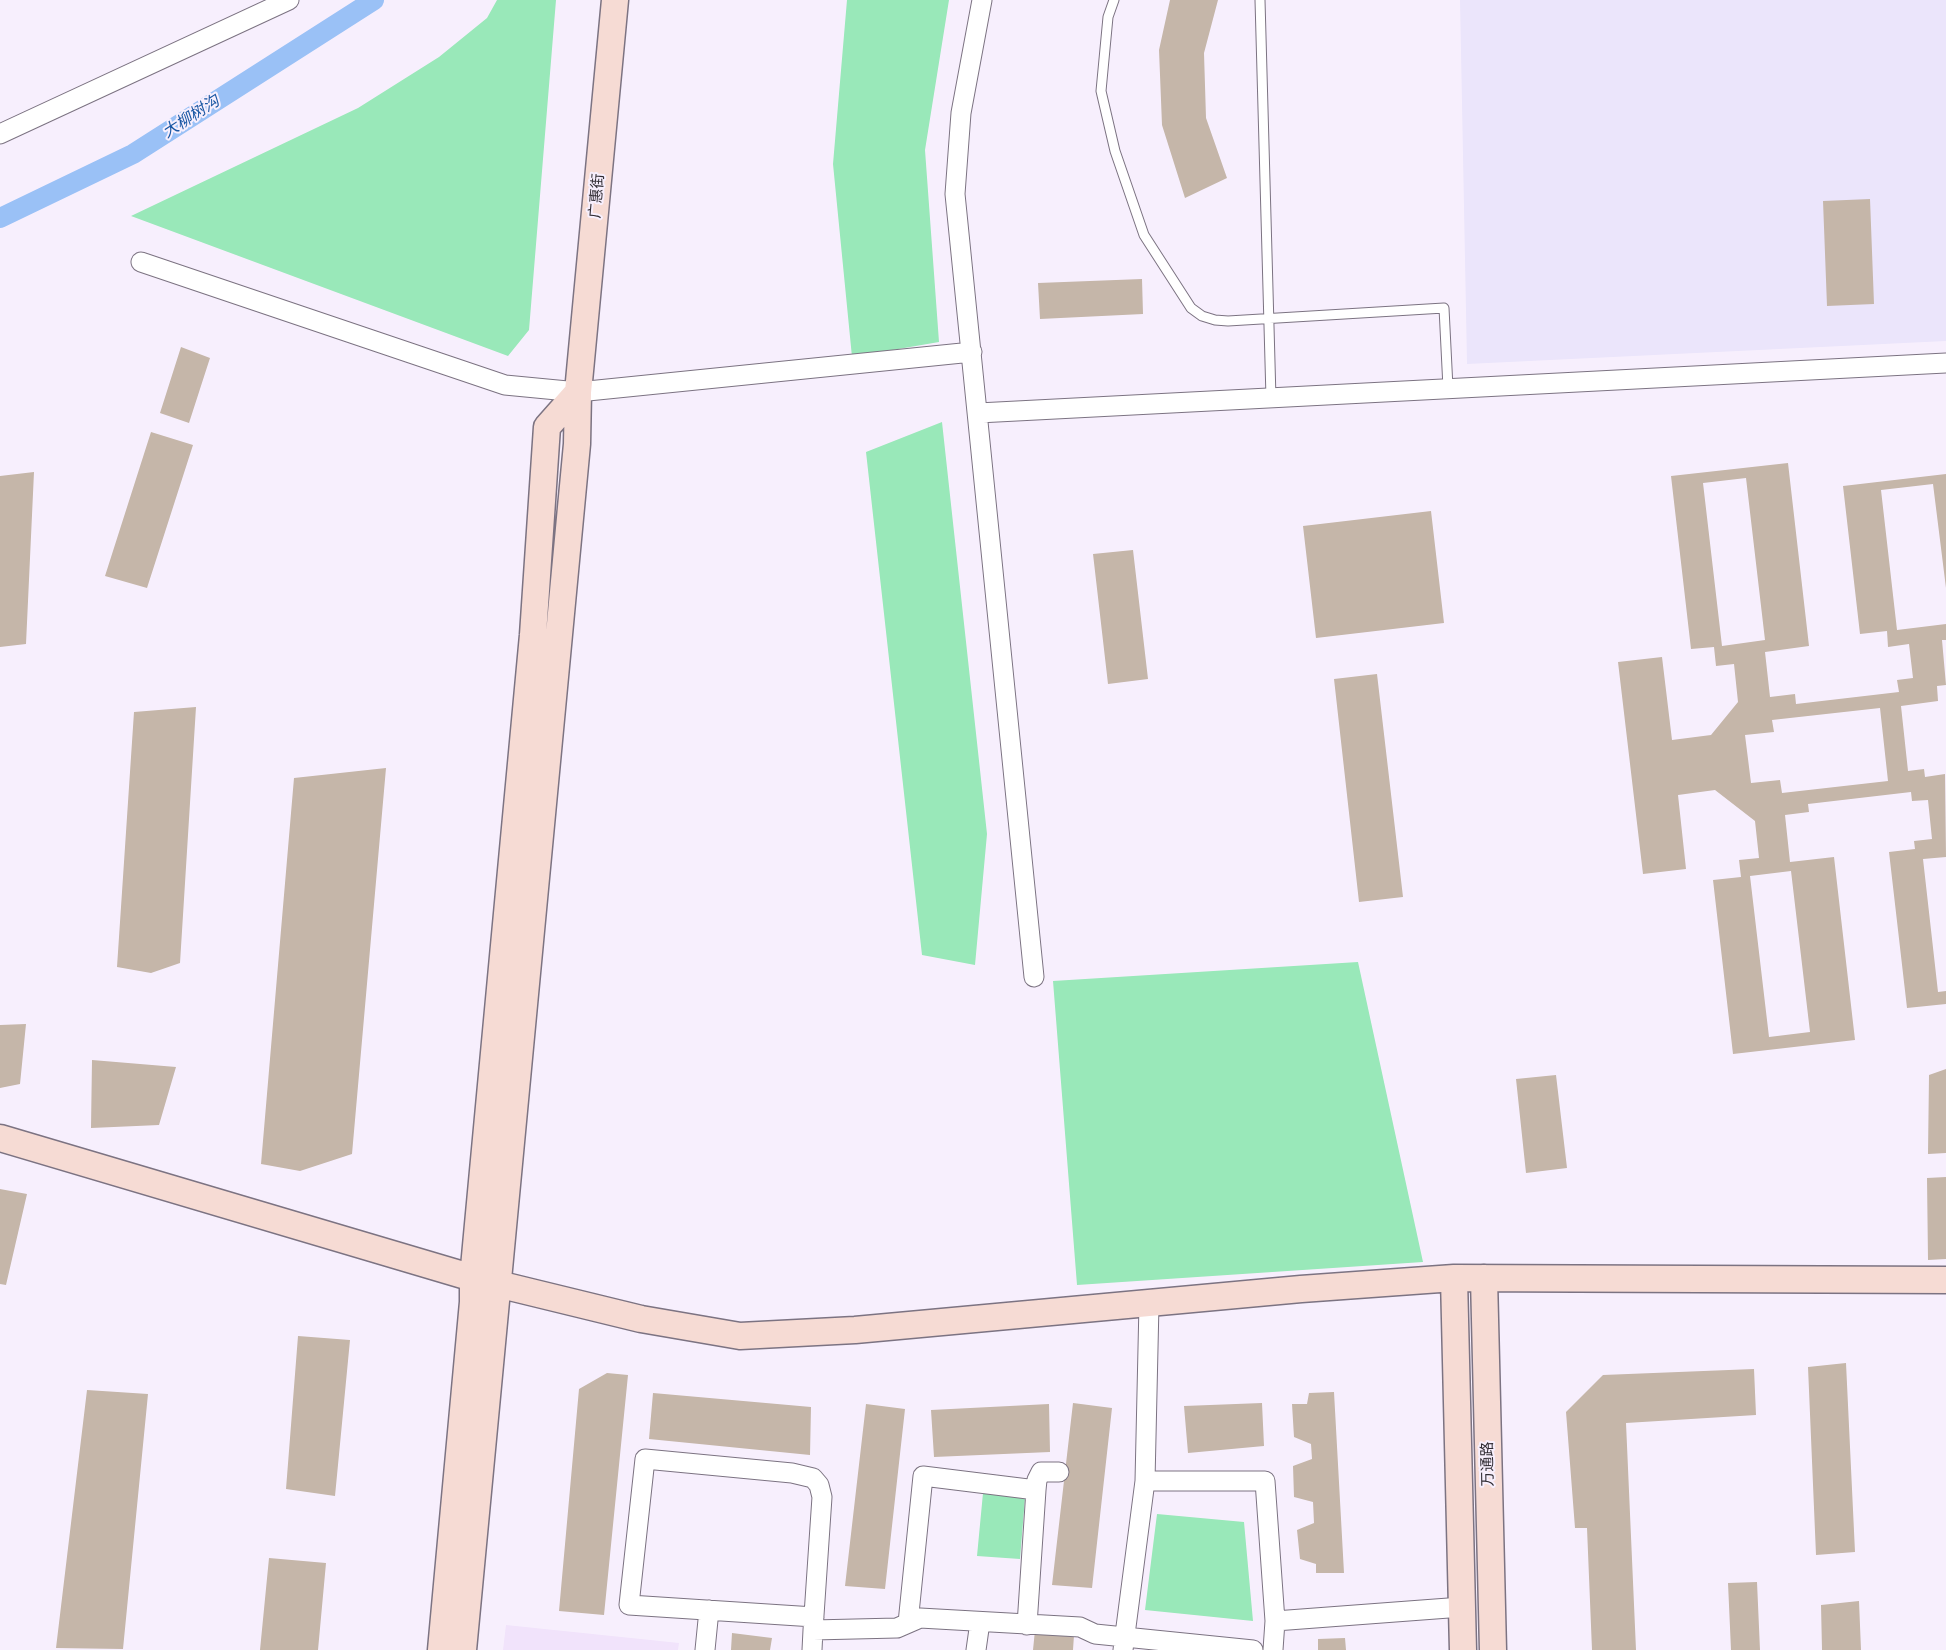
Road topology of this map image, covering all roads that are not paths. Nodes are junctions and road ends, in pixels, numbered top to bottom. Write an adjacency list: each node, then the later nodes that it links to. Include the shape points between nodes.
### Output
1 (289, 0): 6 (street)
2 (615, 0): 12 (street, 广惠街)
3 (982, 0): 9 (street, via 961,113 955,194)
4 (1114, 0): 8 (lane, via 1108,16 1101,91 1115,151 1144,235 1182,298 1202,316 1228,321)
5 (1260, 0): 8 (lane)
6 (0, 134)
7 (142, 262): 12 (street, via 505,385)
8 (1269, 319): 11 (lane, via 1444,308); 13 (lane)
9 (972, 352): 12 (street); 14 (street)
10 (1946, 363): 11 (street)
11 (1448, 388): 13 (street)
12 (578, 392): 20 (street, via 547,427)
13 (1271, 398): 14 (street)
14 (978, 413): 15 (street)
15 (1034, 977)
16 (0, 1138): 20 (street)
17 (1454, 1278): 18 (street); 21 (street); 25 (street, 万通路)
18 (1484, 1278): 19 (street); 41 (street, 万通路)
19 (1946, 1280)
20 (485, 1281): 21 (street, via 641,1320 740,1336 855,1330); 33 (street, via 473,1302); 34 (street)
21 (1149, 1304): 23 (street)
22 (1059, 1472): 24 (street, via 1041,1472)
23 (1145, 1481): 27 (street, via 1265,1480); 32 (street)
24 (1036, 1490): 30 (street, via 922,1476); 31 (street)
25 (1462, 1608): 27 (street); 40 (street, 万通路)
26 (709, 1610): 29 (street); 29 (street, via 629,1605 645,1459 792,1473 813,1478 822,1496); 35 (street)
27 (1275, 1621): 39 (street)
28 (980, 1622): 30 (street, via 920,1618); 31 (street); 37 (street)
29 (814, 1623): 30 (street, via 897,1628); 36 (street)
30 (908, 1623)
31 (1028, 1625): 32 (street, via 1080,1627)
32 (1124, 1643): 38 (street)
33 (441, 1650)
34 (463, 1650)
35 (704, 1650)
36 (812, 1650)
37 (976, 1650)
38 (1253, 1650)
39 (1273, 1650)
40 (1463, 1650)
41 (1493, 1650)

